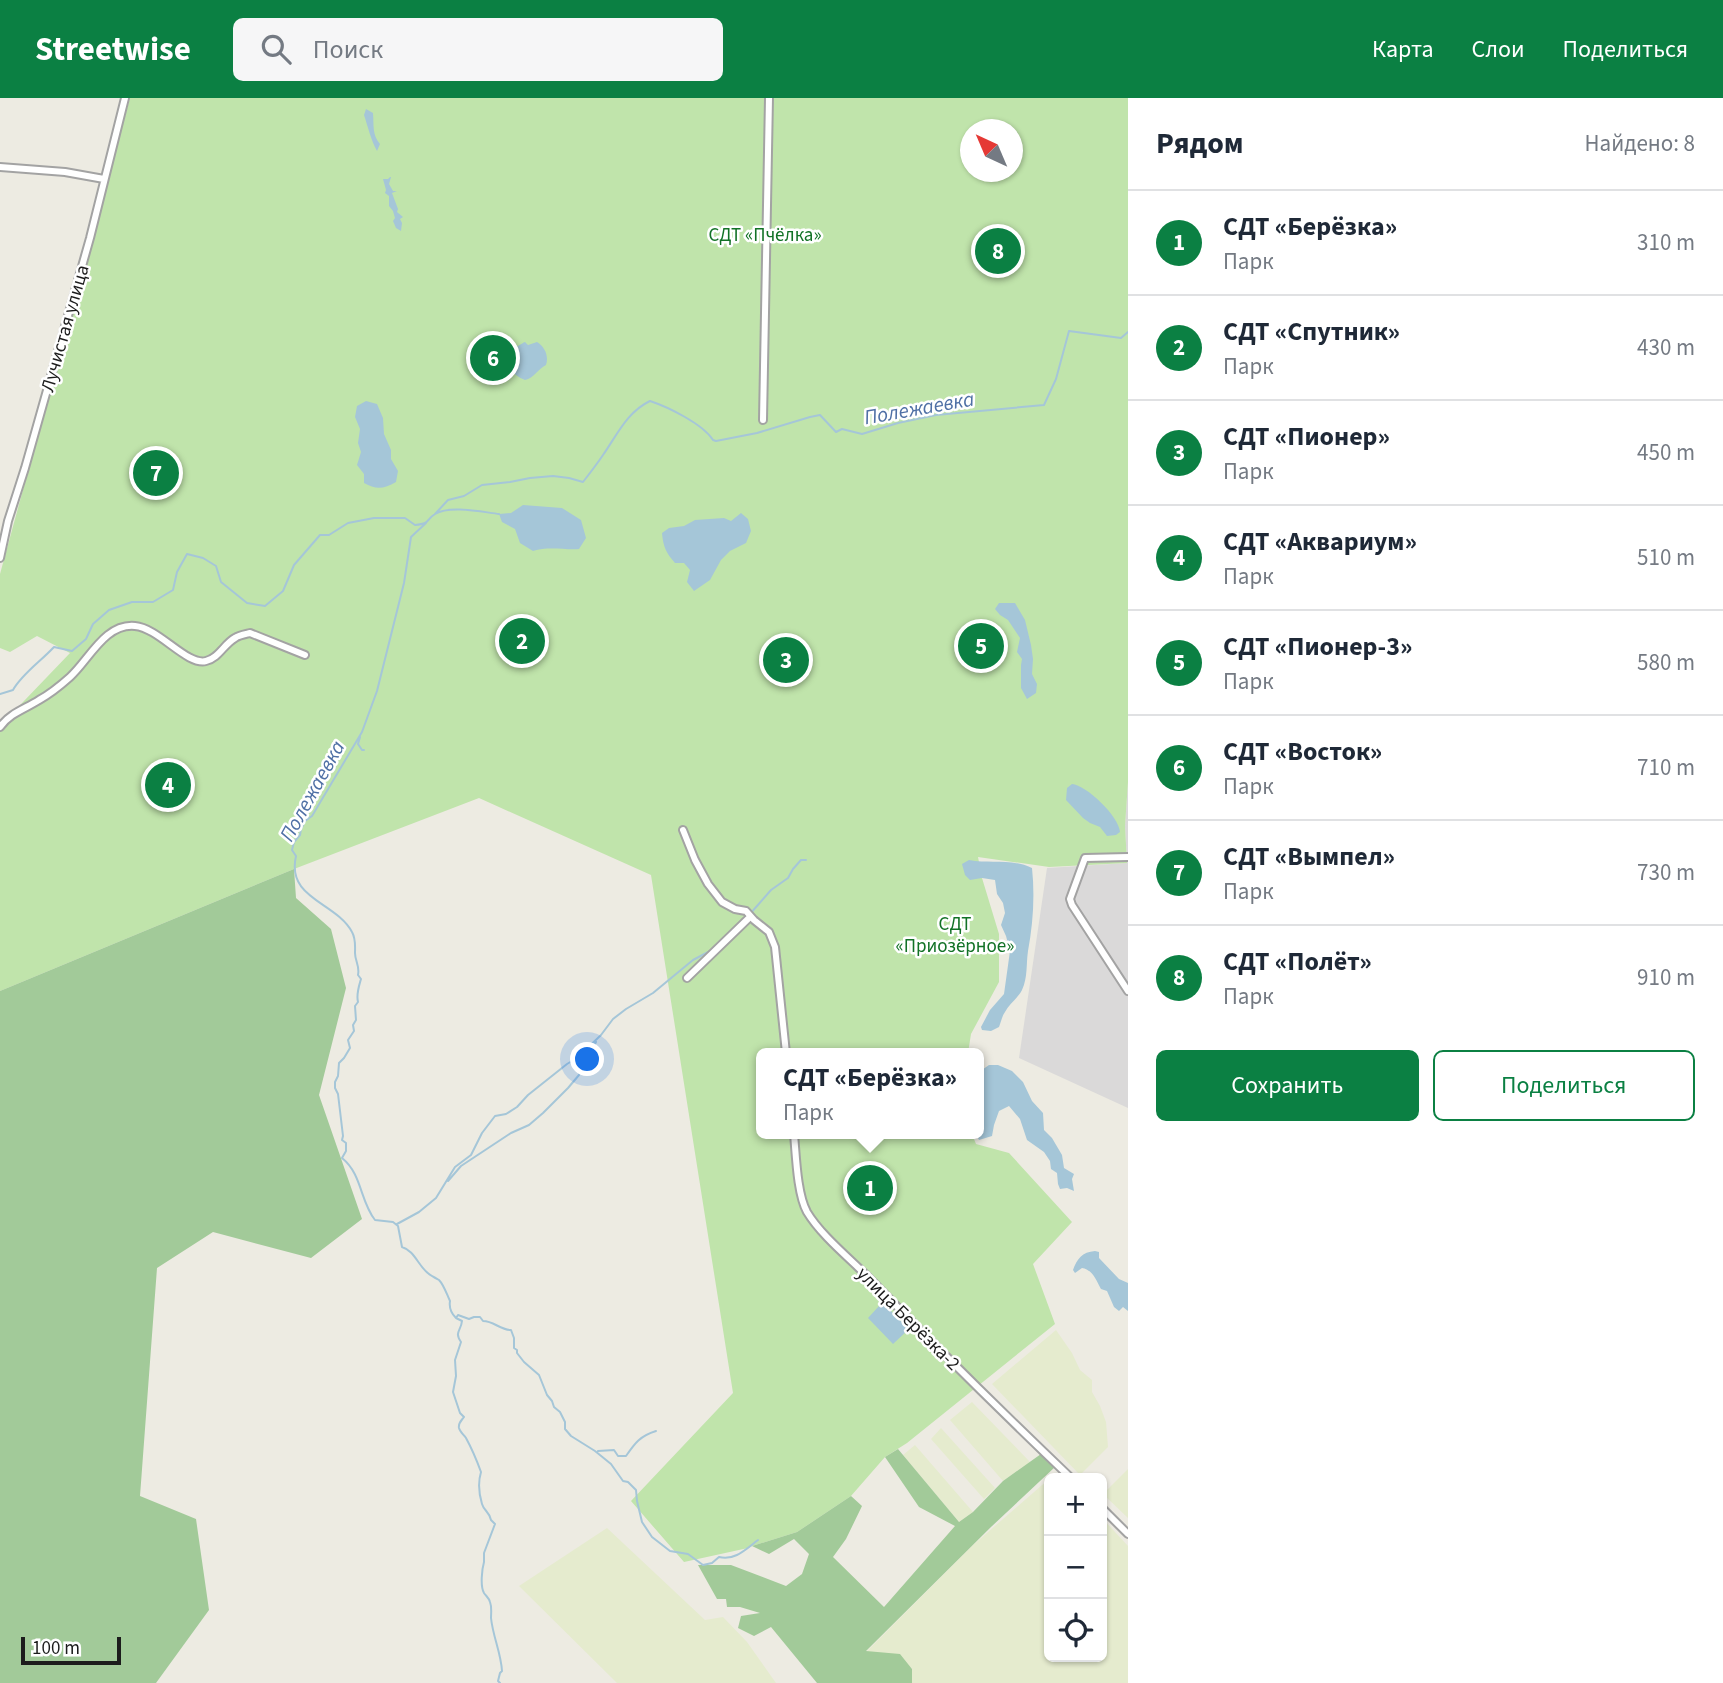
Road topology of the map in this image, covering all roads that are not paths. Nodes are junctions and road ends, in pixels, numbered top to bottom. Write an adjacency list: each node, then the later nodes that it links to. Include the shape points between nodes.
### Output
1 (125, 98): 4 (street, Лучистая улица)
2 (769, 98): 5 (street)
3 (0, 167): 4 (street)
4 (104, 179): 6 (street, Лучистая улица)
5 (763, 420)
6 (0, 558)
7 (305, 655): 8 (street, via 250,633 234,638 204,662 192,660 159,635 136,626 119,628 100,641 70,677 9,716)
8 (0, 727)
9 (683, 830): 11 (street, via 708,884 722,902)
10 (1128, 857): 13 (street, via 1085,858 1070,899)
11 (750, 917): 12 (street); 14 (street, via 774,942)
12 (687, 978)
13 (1128, 990)
14 (785, 1048)
15 (795, 1139): 16 (street, улица Берёзка-2, via 805,1210 816,1226)
16 (1066, 1473)
17 (1107, 1513): 18 (street)
18 (1128, 1534)

